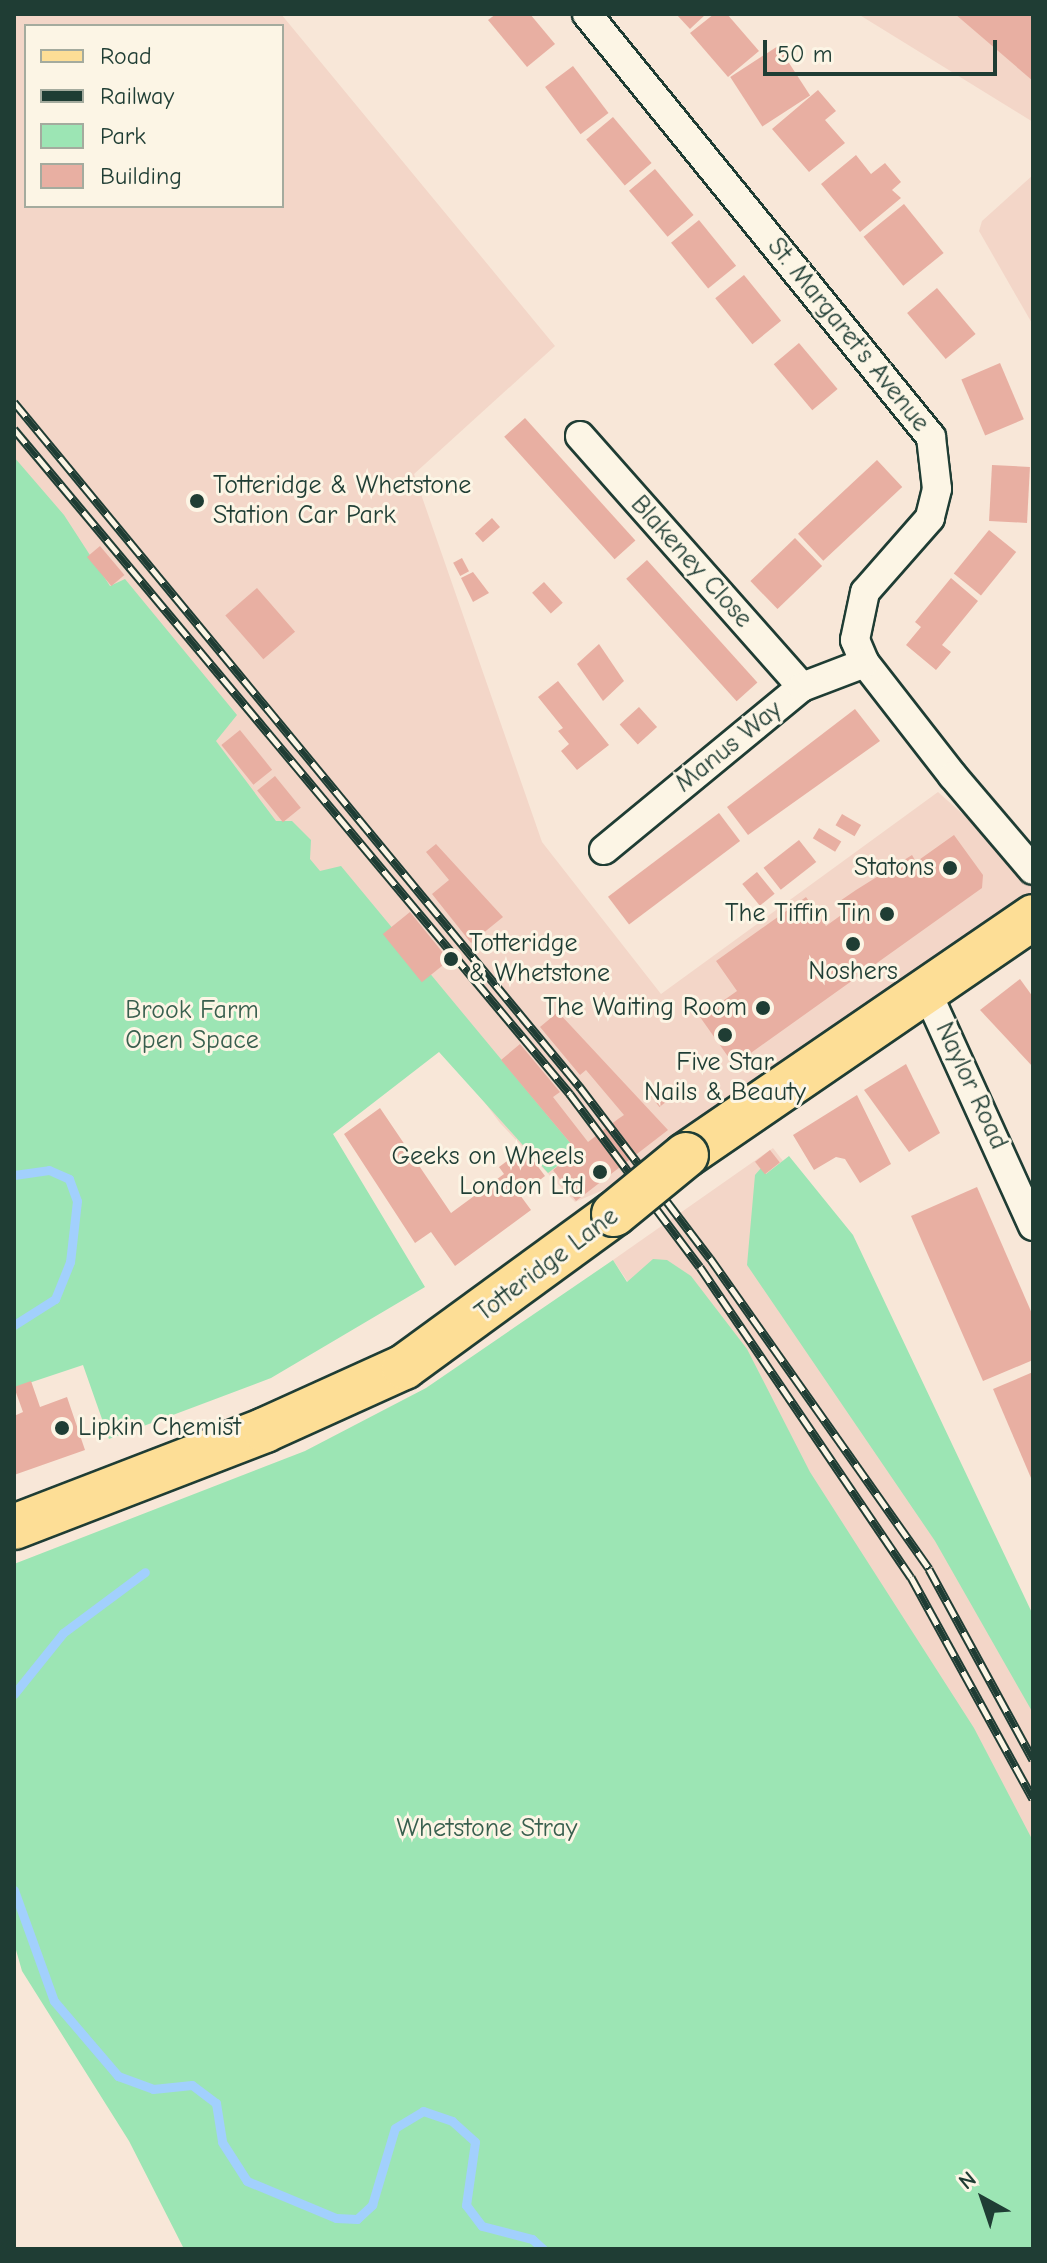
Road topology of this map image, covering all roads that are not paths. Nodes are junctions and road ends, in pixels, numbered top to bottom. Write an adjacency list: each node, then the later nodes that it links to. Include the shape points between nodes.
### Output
1 (587, 14): 3 (street, St. Margaret's Avenue, via 931,437 937,489 930,518 865,592 855,640)
2 (580, 436): 4 (street, Blakeney Close)
3 (865, 663): 4 (street, Manus Way); 6 (street, St. Margaret's Avenue)
4 (802, 687): 5 (street, Manus Way)
5 (604, 850)
6 (1033, 870)
7 (1033, 917): 8 (main road, Totteridge Lane)
8 (926, 990): 9 (street, Naylor Road); 10 (main road, Totteridge Lane, bridge, via 686,1155 404,1367 265,1430)
9 (1033, 1226)
10 (14, 1527)

